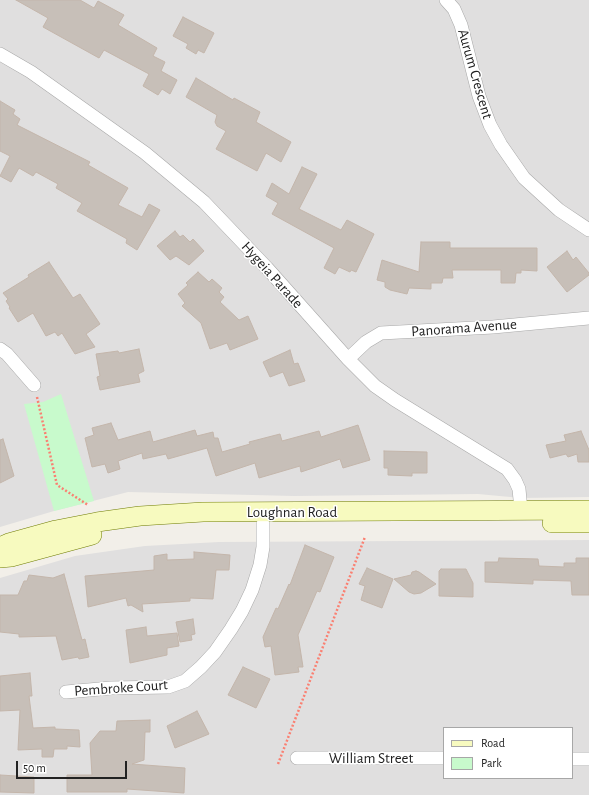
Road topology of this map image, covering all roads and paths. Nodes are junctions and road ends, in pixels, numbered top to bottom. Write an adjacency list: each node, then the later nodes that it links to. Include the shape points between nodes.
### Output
1 (446, 0): 3 (street, Aurum Crescent, via 454,9 461,25 478,96 501,145 524,178 559,210)
2 (0, 54): 6 (street, Hygeia Parade, via 31,72 145,153 204,202)
3 (589, 230)
4 (589, 318): 6 (street, Panorama Avenue, via 493,327 381,333 366,342)
5 (0, 349): 7 (street)
6 (348, 359): 9 (street, Hygeia Parade, via 375,386 395,400 508,469 519,489)
7 (34, 385): 8 (path, via 57,485)
8 (88, 504)
9 (521, 510): 10 (main road, Loughnan Road); 14 (main road, Loughnan Road, via 203,512 140,516 56,530)
10 (589, 510)
11 (589, 523): 12 (main road, Loughnan Road)
12 (262, 524): 15 (main road, Loughnan Road, via 177,525 128,529); 16 (street, Pembroke Court, via 260,565 242,611 215,652 185,681 168,687)
13 (365, 537): 21 (path)
14 (0, 547)
15 (0, 558)
16 (66, 692)
17 (297, 758): 18 (street, William Street)
18 (443, 758)
19 (573, 758): 20 (street)
20 (589, 759)
21 (278, 764)

